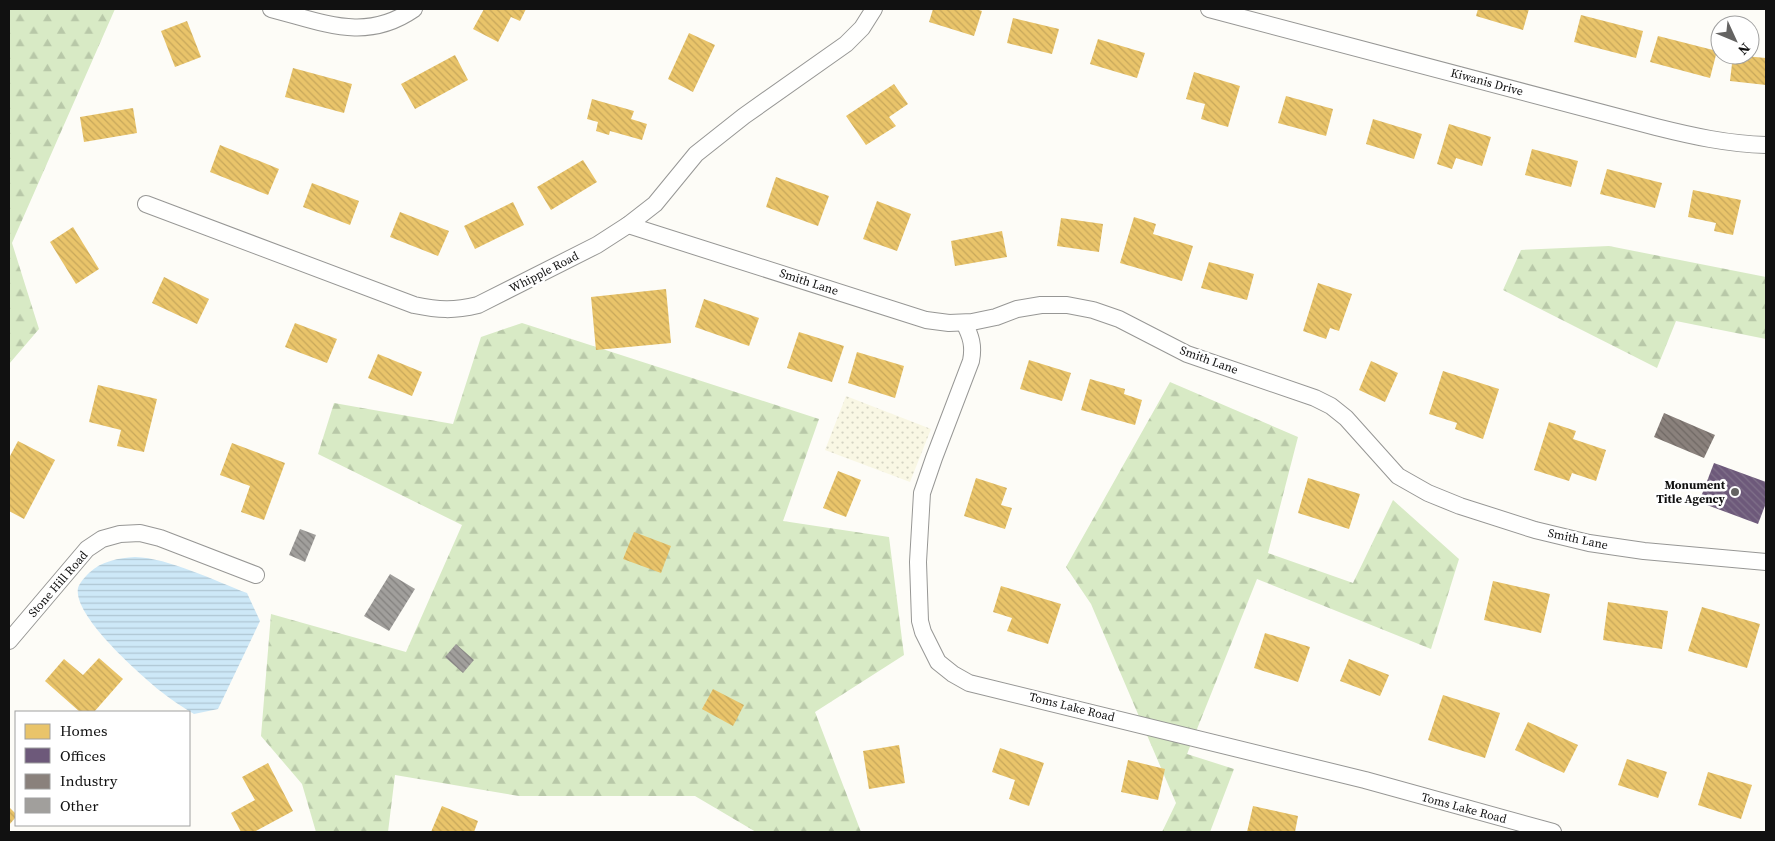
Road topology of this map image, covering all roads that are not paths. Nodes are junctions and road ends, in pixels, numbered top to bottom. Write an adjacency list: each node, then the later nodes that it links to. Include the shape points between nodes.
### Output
1 (271, 9): 2 (street, via 345,28 360,28 381,26)
2 (414, 9)
3 (874, 9): 7 (street, Whipple Road, via 846,44 696,154 655,204)
4 (1209, 9): 5 (street, Kiwanis Drive, via 1701,138)
5 (1766, 145)
6 (146, 204): 7 (street, Whipple Road, via 414,305 437,310 458,310 478,305 597,245)
7 (628, 225): 8 (street, Smith Lane, via 926,320)
8 (964, 323): 9 (street, Smith Lane, via 1042,305 1093,310 1119,319 1187,354 1332,406 1398,476 1460,506 1535,530 1590,543); 12 (street, Toms Lake Road, via 972,341 971,361 922,493 919,527 920,621 938,662 969,683 1365,780)
9 (1766, 562)
10 (256, 575): 11 (street, Stone Hill Road, via 160,538 120,534 87,549)
11 (9, 642)
12 (1553, 832)

